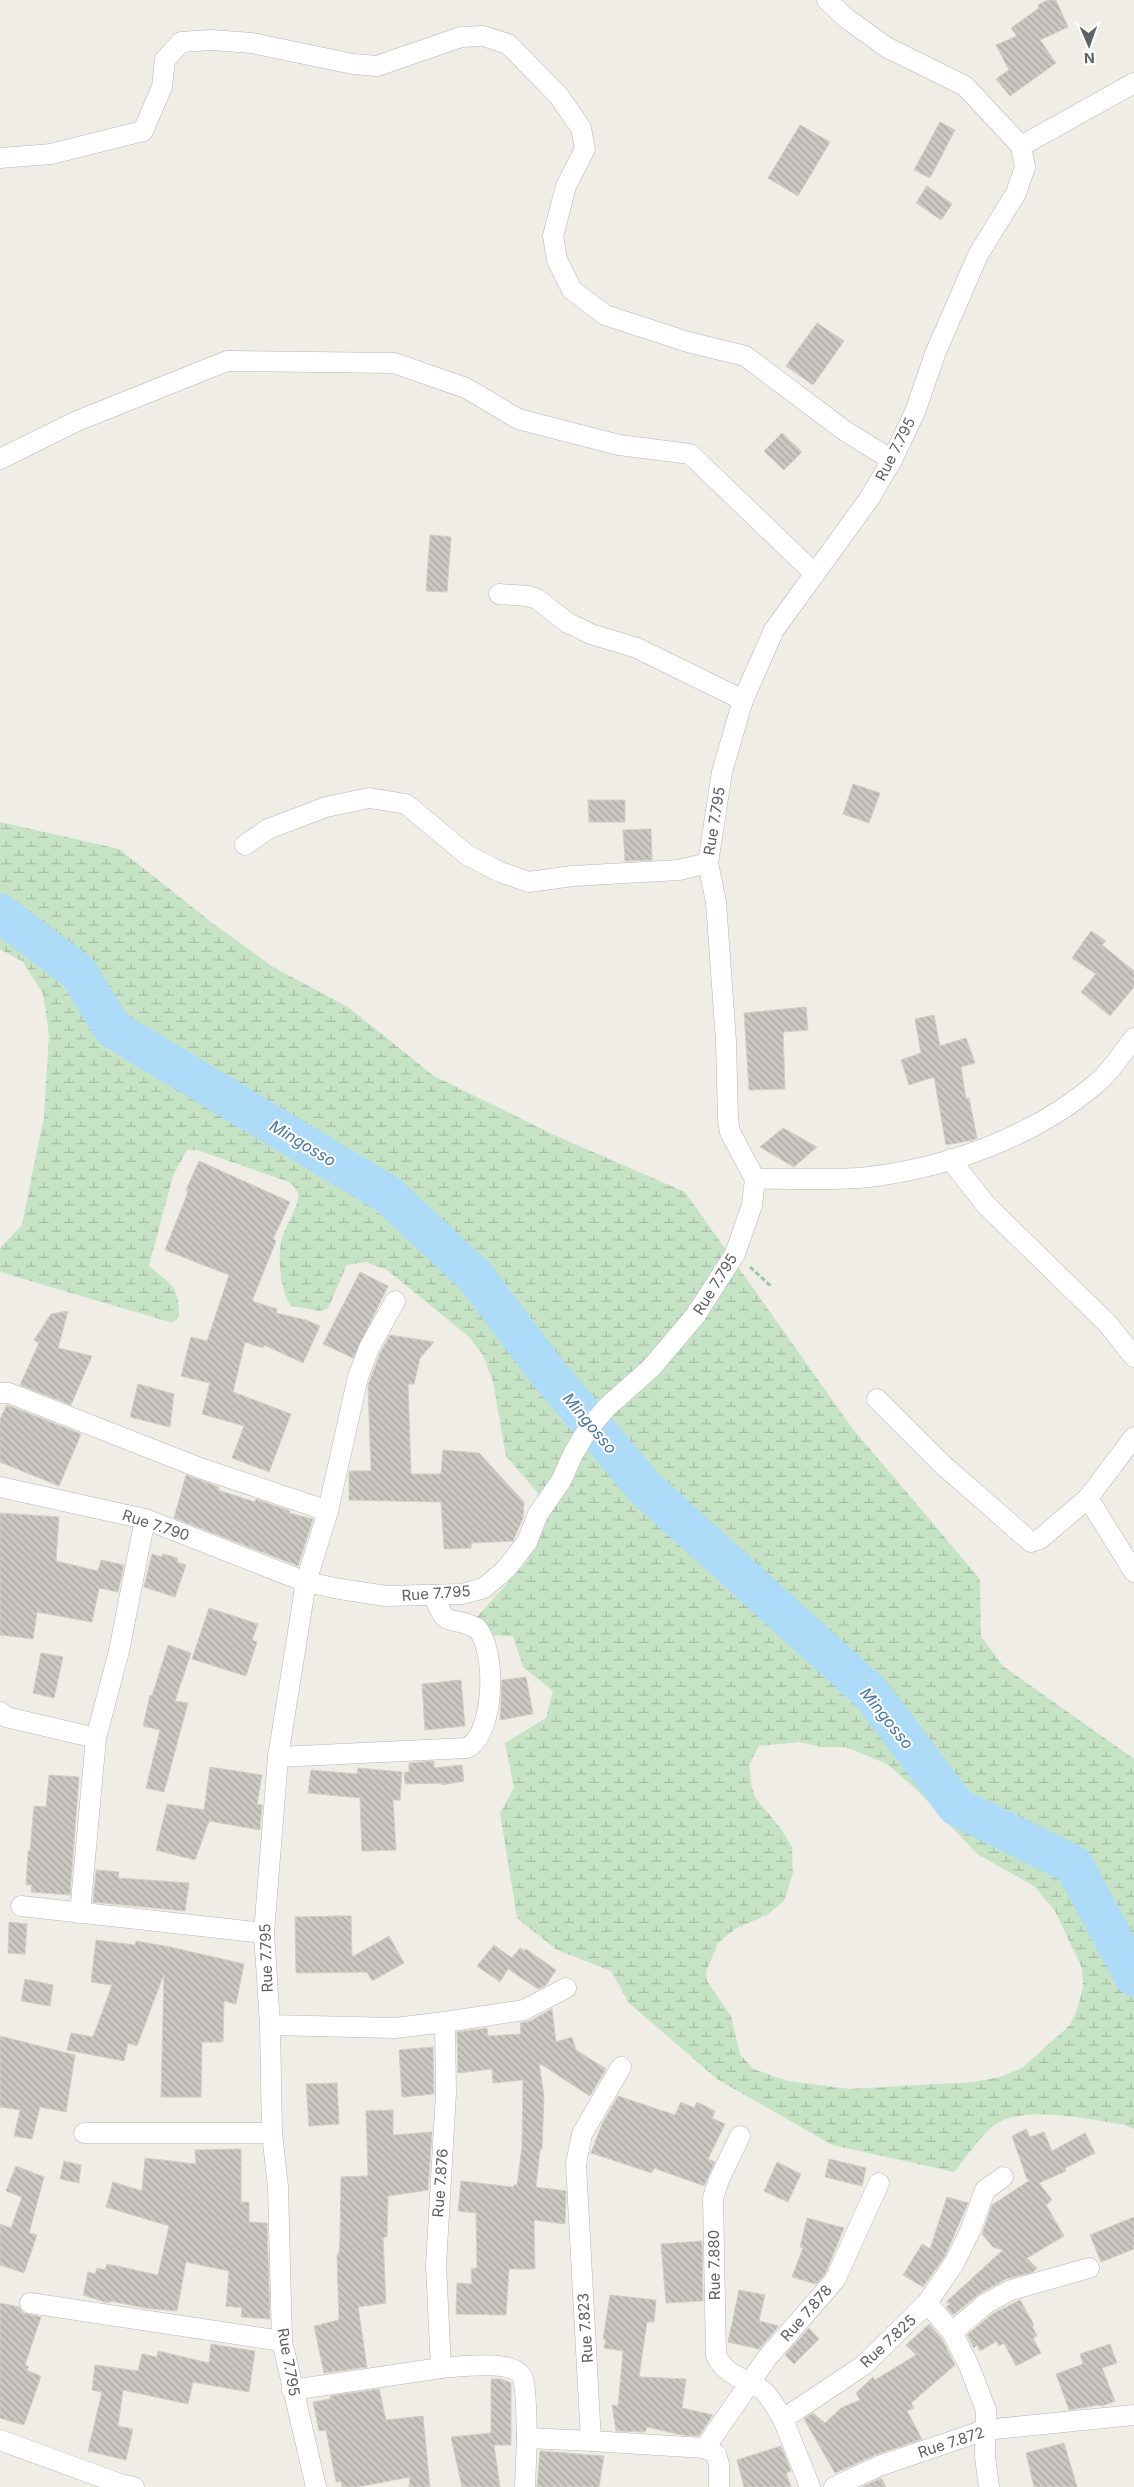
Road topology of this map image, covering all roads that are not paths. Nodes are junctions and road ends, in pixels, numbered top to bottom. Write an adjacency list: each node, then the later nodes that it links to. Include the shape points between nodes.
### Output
1 (827, 0): 3 (street, via 886,47 964,86)
2 (1134, 83): 3 (street)
3 (1021, 146): 6 (street, Rue 7.795, via 1025,167 1016,193 978,255 935,354 915,412)
4 (0, 158): 6 (street, via 51,154 143,131 162,87 165,60 181,42 252,42 353,64 377,66 461,37 483,36 508,44 558,95 581,128 584,149 566,186 553,236 557,260 572,290 605,315 688,342 745,356 845,430)
5 (0, 459): 7 (street, via 77,421 227,361 394,363 466,388 518,419 619,446 690,454)
6 (892, 460): 7 (street, Rue 7.795, via 869,499)
7 (814, 574): 9 (street, Rue 7.795, via 774,630)
8 (498, 594): 9 (street, via 537,599 568,623 637,648)
9 (742, 700): 11 (street, Rue 7.795, via 722,772)
10 (245, 845): 11 (street, via 268,829 326,807 369,798 406,804 467,854 500,872 529,882 679,870)
11 (708, 863): 14 (street, Rue 7.795, via 716,902 728,1120 730,1132)
12 (1134, 1038): 13 (street, via 1100,1081 1063,1109 986,1148)
13 (950, 1159): 14 (street, via 916,1170 867,1177); 16 (street, via 986,1205 1108,1324)
14 (755, 1179): 26 (street, Rue 7.795, via 752,1205 735,1254 695,1316 651,1368 607,1407 588,1429 561,1480 538,1514 527,1542 506,1570 484,1588 462,1594)
15 (395, 1301): 22 (street, via 369,1348 358,1377)
16 (1134, 1357)
17 (0, 1393): 22 (street, via 9,1393 200,1468)
18 (877, 1399): 21 (street, via 943,1465 1031,1542 1040,1539)
19 (1134, 1437): 21 (street)
20 (0, 1487): 23 (street, Rue 7.790)
21 (1088, 1498): 24 (street)
22 (328, 1511): 25 (street)
23 (145, 1519): 25 (street, Rue 7.790); 28 (street, via 119,1651)
24 (1134, 1572)
25 (306, 1582): 26 (street, Rue 7.795, via 386,1596); 29 (street, Rue 7.795)
26 (434, 1594): 29 (street, via 441,1615 481,1632 489,1657 489,1701 480,1737 467,1748)
27 (0, 1712): 28 (street)
28 (96, 1738): 31 (street)
29 (278, 1757): 32 (street, Rue 7.795)
30 (21, 1906): 31 (street)
31 (80, 1913): 32 (street)
32 (264, 1933): 35 (street, Rue 7.795)
33 (566, 1988): 34 (street, via 524,2010)
34 (445, 2022): 35 (street, via 395,2028); 47 (street, Rue 7.876, via 446,2093 436,2265)
35 (270, 2025): 38 (street, Rue 7.795)
36 (622, 2067): 55 (street, Rue 7.823, via 582,2134 576,2164)
37 (84, 2133): 38 (street)
38 (272, 2133): 46 (street, Rue 7.795, via 278,2186)
39 (740, 2136): 48 (street, Rue 7.880, via 713,2198 716,2355 731,2374)
40 (1003, 2177): 44 (street, Rue 7.825, via 985,2190 971,2229)
41 (879, 2183): 48 (street, Rue 7.878, via 834,2280)
42 (1089, 2268): 45 (street, via 1012,2290 985,2304)
43 (30, 2303): 46 (street)
44 (927, 2303): 45 (street); 51 (street, Rue 7.825, via 864,2365)
45 (952, 2332): 52 (street, via 970,2366 986,2410)
46 (282, 2341): 49 (street, Rue 7.795)
47 (441, 2368): 49 (street); 53 (street, via 503,2365 513,2368 523,2378)
48 (749, 2384): 51 (street, Rue 7.880, via 764,2391); 56 (street, Rue 7.878)
49 (292, 2390): 58 (street, Rue 7.795)
50 (1134, 2415): 52 (street, Rue 7.872)
51 (783, 2419): 61 (street)
52 (985, 2430): 62 (street, Rue 7.872, via 879,2466); 63 (street)
53 (527, 2438): 55 (street); 59 (street)
54 (0, 2440): 57 (street)
55 (591, 2441): 56 (street)
56 (705, 2448): 60 (street, via 716,2454)
57 (134, 2487)
58 (316, 2487)
59 (525, 2487)
60 (719, 2487)
61 (810, 2487)
62 (834, 2487)
63 (989, 2487)

